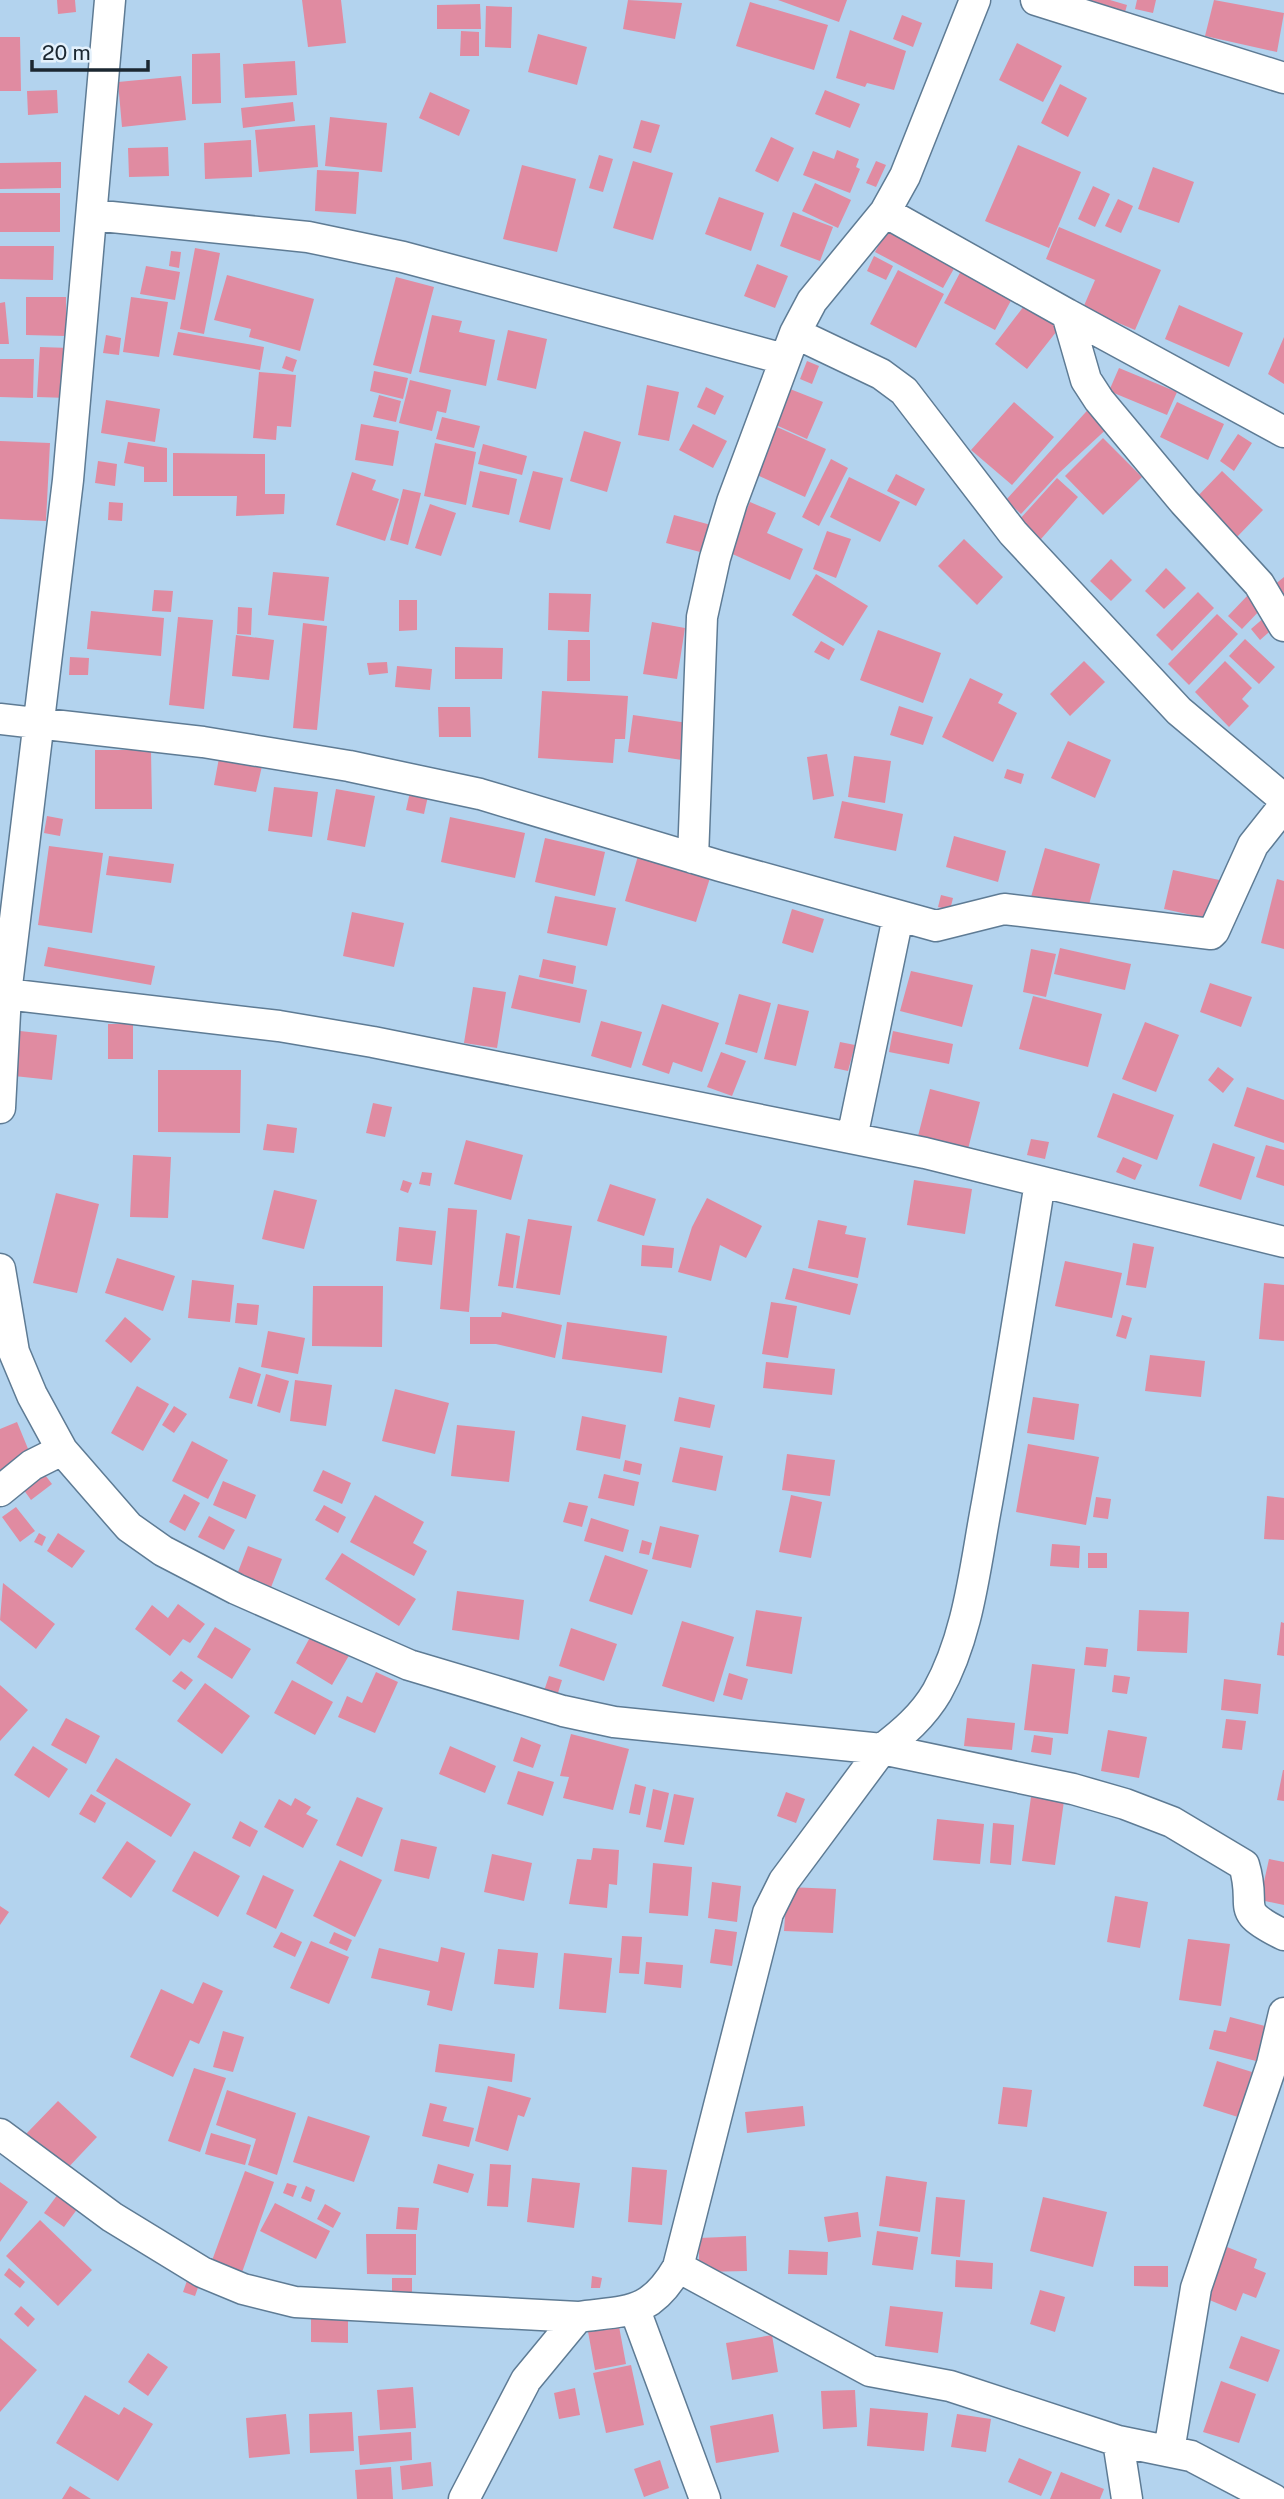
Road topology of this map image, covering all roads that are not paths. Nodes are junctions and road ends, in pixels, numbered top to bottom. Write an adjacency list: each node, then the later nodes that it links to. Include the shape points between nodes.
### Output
1 (110, 0): 6 (street)
2 (975, 0): 5 (street, via 905,176)
3 (1036, 0): 4 (street)
4 (1284, 78)
5 (885, 212): 7 (street); 8 (street, via 812,301)
6 (92, 215): 8 (street, via 308,237); 12 (street)
7 (1067, 314): 9 (street); 10 (street, via 1086,380 1099,400 1259,584)
8 (790, 346): 13 (street, via 881,374 904,391 1013,533 1179,711); 15 (street, via 729,513 702,617)
9 (1284, 432)
10 (1284, 626)
11 (0, 719): 12 (street)
12 (40, 722): 15 (street, via 349,766 538,809); 17 (street)
13 (1284, 799)
14 (1284, 806): 16 (street, via 1253,845 1210,934 1004,909 936,926)
15 (693, 858): 16 (street)
16 (898, 917): 19 (street)
17 (6, 994): 18 (street); 19 (street, via 292,1028)
18 (0, 1108)
19 (852, 1138): 20 (street)
20 (1041, 1182): 21 (street); 25 (street, via 1002,1421 956,1650 936,1694 909,1728)
21 (1284, 1242)
22 (0, 1269): 23 (street, via 14,1352)
23 (62, 1450): 24 (street, via 25,1469); 25 (street, via 129,1527 163,1551 236,1589 409,1665 614,1722)
24 (0, 1491)
25 (882, 1749): 26 (street, via 1073,1789 1172,1822 1244,1865 1249,1911 1255,1920); 29 (street, via 784,1881 768,1913)
26 (1284, 1935)
27 (1284, 2013): 33 (street, via 1272,2064 1196,2288)
28 (0, 2134): 31 (street, via 112,2217 202,2272 243,2290 295,2302)
29 (678, 2267): 30 (street, via 664,2291); 32 (street, via 870,2371 958,2389)
30 (635, 2309): 31 (street); 35 (street)
31 (578, 2317): 34 (street, via 526,2380)
32 (1118, 2441): 33 (street); 36 (street)
33 (1169, 2451): 37 (street, via 1191,2456)
34 (464, 2499)
35 (705, 2499)
36 (1127, 2499)
37 (1273, 2499)

